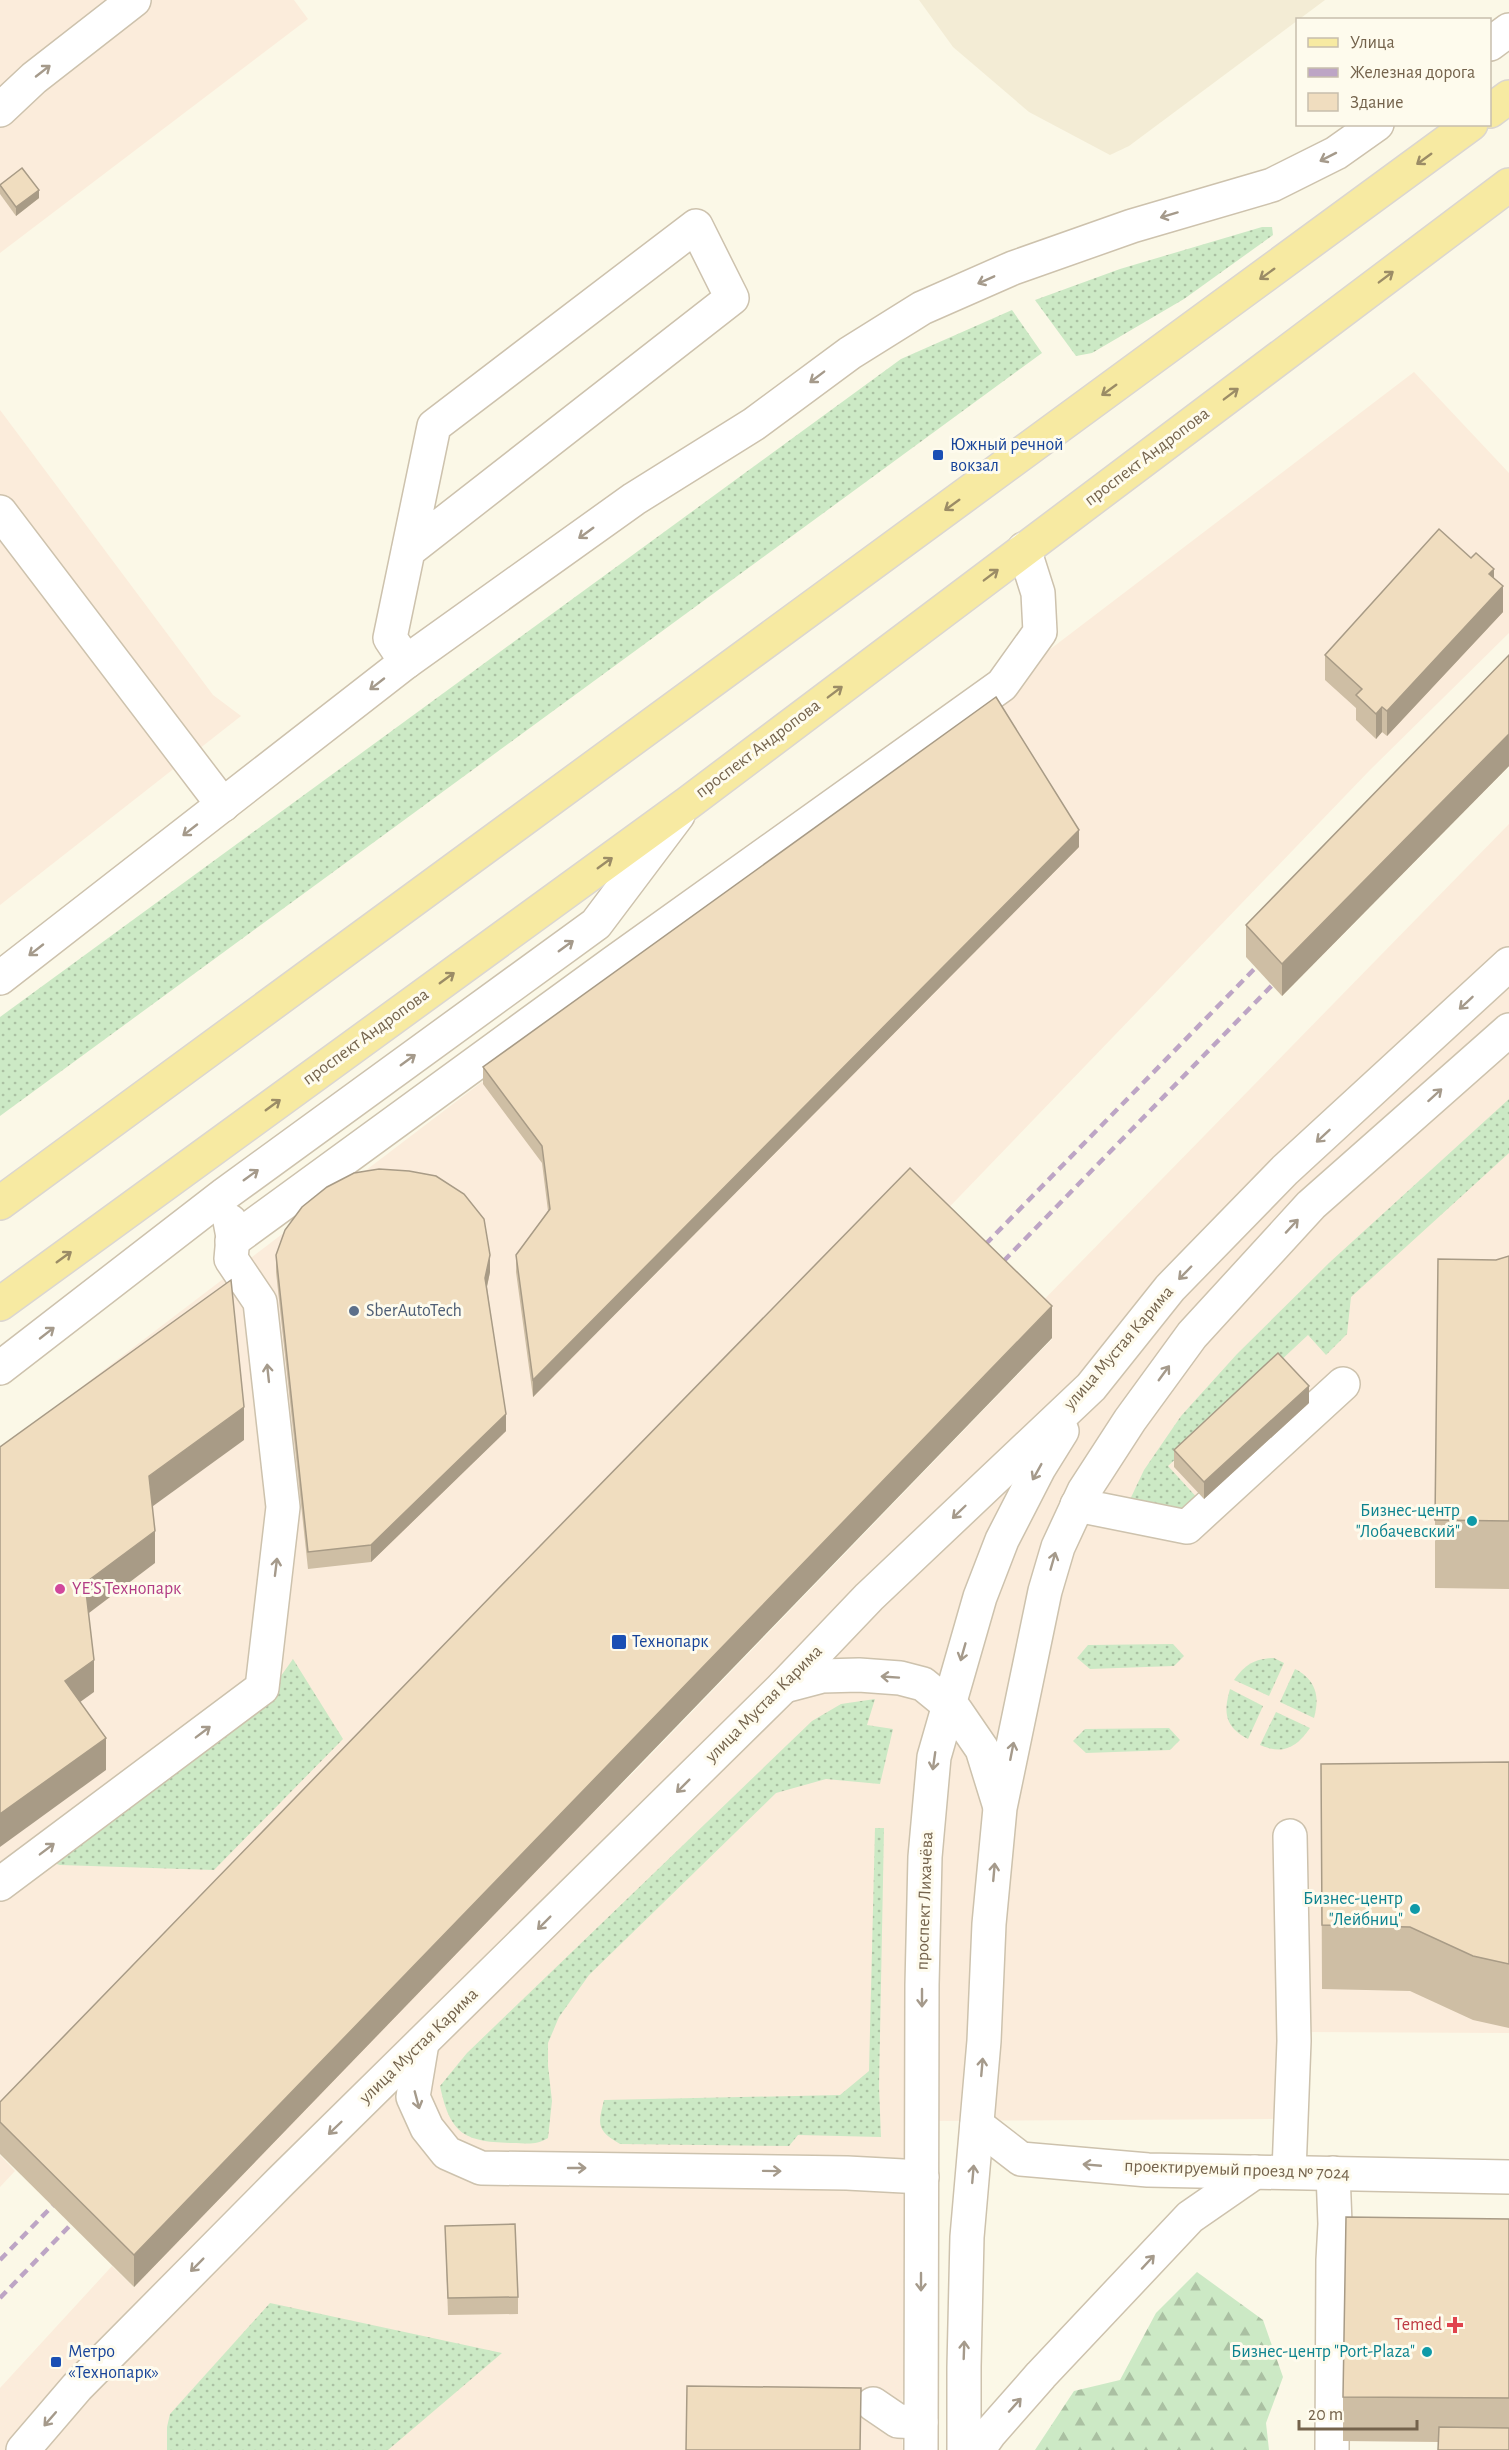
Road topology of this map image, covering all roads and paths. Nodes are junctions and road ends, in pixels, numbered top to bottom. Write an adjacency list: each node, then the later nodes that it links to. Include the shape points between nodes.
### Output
1 (134, 0): 5 (street, one-way to 1, via 34,78)
2 (1509, 30): 3 (street)
3 (1491, 43)
4 (1509, 97): 6 (main road)
5 (0, 110)
6 (1491, 110)
7 (1374, 126): 13 (street, one-way to 13, via 1336,153 1272,186 1132,226 1013,268 922,308 850,353 754,424 634,499)
8 (1468, 126): 20 (main road, one-way to 20)
9 (1509, 185): 11 (main road, проспект Андропова, one-way to 9)
10 (0, 512): 15 (street)
11 (1024, 549): 14 (main road, проспект Андропова, one-way to 11); 21 (street, via 1038,593 1040,632 1002,685)
12 (408, 552): 12 (street, via 434,426 696,226 732,298); 13 (street, via 390,638)
13 (406, 662): 15 (street, one-way to 15)
14 (687, 803): 19 (street, one-way to 14, via 596,924); 22 (main road, проспект Андропова, one-way to 14)
15 (223, 805): 17 (street, one-way to 17)
16 (1509, 963): 25 (street, улица Мустая Карима, one-way to 25, via 1285,1170 1170,1288)
17 (0, 978)
18 (1509, 1030): 26 (street, one-way to 18, via 1130,1420 1192,1335 1311,1205)
19 (225, 1194): 21 (street); 23 (street, one-way to 19)
20 (0, 1203)
21 (232, 1241): 31 (street, one-way to 21, via 262,1688 283,1507 260,1302 231,1259)
22 (0, 1304)
23 (0, 1368)
24 (1343, 1384): 26 (street, via 1187,1527)
25 (1091, 1387): 27 (street, улица Мустая Карима, one-way to 27, via 869,1597); 28 (street, проспект Лихачёва, one-way to 28, via 1039,1468 1002,1540 980,1597)
26 (1077, 1505): 29 (street, one-way to 26, via 1045,1591 1058,1546)
27 (784, 1686): 28 (street, one-way to 27, via 923,1684 900,1678 822,1676); 32 (street, улица Мустая Карима, one-way to 32)
28 (948, 1704): 29 (street, via 982,1749); 37 (street, проспект Лихачёва, one-way to 37, via 934,1757 926,1857)
29 (1000, 1808): 33 (street, one-way to 29)
30 (1290, 1836): 35 (street, via 1294,2041)
31 (0, 1884)
32 (422, 2043): 37 (street, one-way to 37, via 413,2097 427,2128 447,2153 481,2168); 41 (street, улица Мустая Карима, one-way to 41, via 77,2387)
33 (977, 2125): 34 (street, проектируемый проезд № 7024, one-way to 33, via 1148,2170 1021,2159); 42 (street, one-way to 33, via 967,2237)
34 (1255, 2172): 35 (street, проектируемый проезд № 7024); 43 (street, one-way to 34, via 1041,2375 1190,2217)
35 (1289, 2172): 36 (street, проектируемый проезд № 7024)
36 (1333, 2173): 38 (street, проектируемый проезд № 7024); 44 (street)
37 (922, 2177): 40 (street, проспект Лихачёва, one-way to 40)
38 (1509, 2177)
39 (873, 2404): 40 (street)
40 (921, 2436)
41 (23, 2450)
42 (964, 2450)
43 (978, 2450)
44 (1332, 2450)

